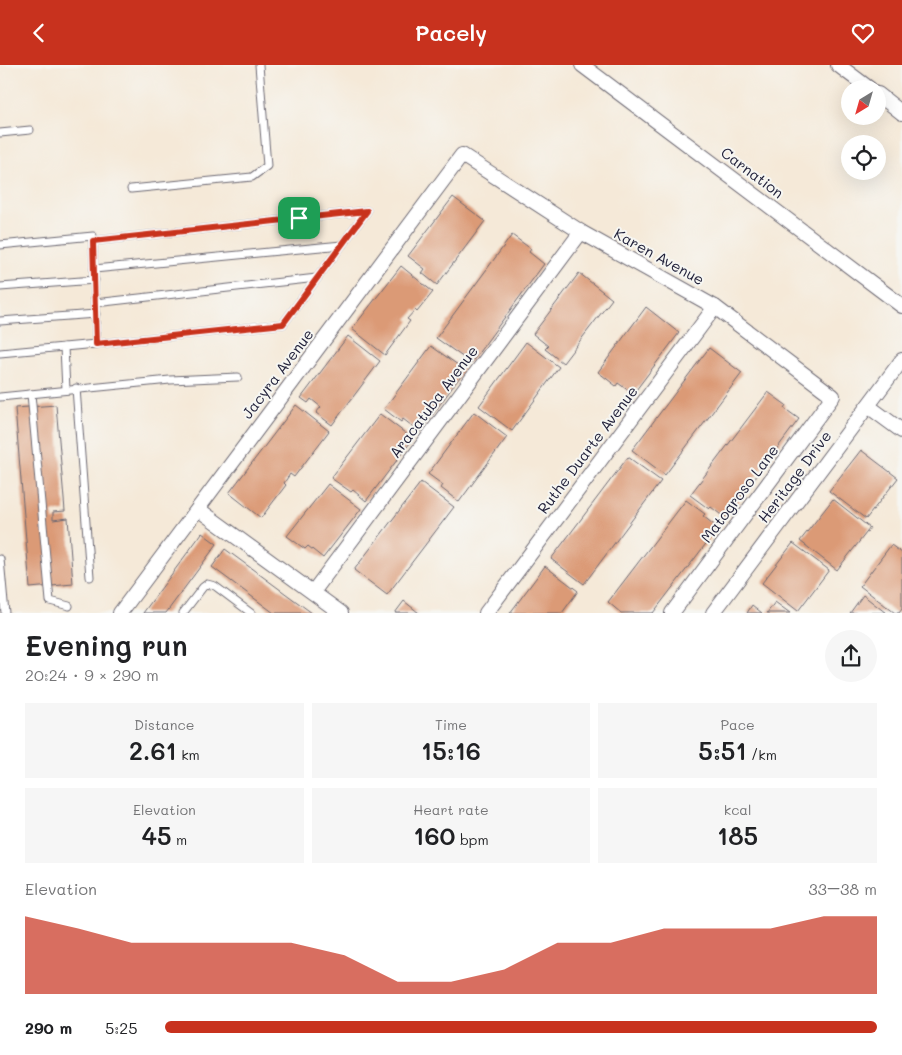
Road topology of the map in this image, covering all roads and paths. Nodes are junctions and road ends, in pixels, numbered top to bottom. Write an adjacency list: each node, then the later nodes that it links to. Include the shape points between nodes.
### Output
1 (259, 65): 10 (lane, via 267,166 252,177)
2 (582, 65): 20 (street, Carnation)
3 (838, 65): 4 (street)
4 (858, 80)
5 (886, 100): 6 (street)
6 (902, 113)
7 (30, 130): 8 (lane)
8 (0, 133)
9 (462, 155): 11 (street, Karen Avenue); 36 (street, Jacyra Avenue)
10 (131, 189)
11 (582, 232): 21 (street, Karen Avenue); 39 (street, Aracatuba Avenue)
12 (93, 241): 13 (lane, via 93,236); 14 (lane, via 367,211); 15 (lane)
13 (0, 245)
14 (342, 245): 15 (lane); 16 (lane)
15 (94, 269): 17 (lane)
16 (318, 278): 19 (lane); 24 (lane, via 283,324)
17 (94, 280): 18 (lane); 19 (lane)
18 (0, 287)
19 (95, 303): 22 (lane)
20 (902, 306)
21 (715, 307): 32 (street, Karen Avenue); 46 (street, Ruthe Duarte Avenue)
22 (96, 314): 23 (lane); 24 (lane)
23 (0, 321)
24 (96, 344): 25 (lane)
25 (64, 347): 26 (lane); 29 (lane)
26 (0, 353)
27 (902, 360): 34 (street, Heritage Drive)
28 (238, 377): 30 (lane)
29 (66, 389): 30 (lane); 31 (lane)
30 (76, 389): 38 (lane)
31 (31, 394): 33 (lane); 40 (lane, via 50,601)
32 (833, 396): 47 (street, Matogroso Lane)
33 (0, 397)
34 (868, 406): 35 (street); 48 (street, Heritage Drive)
35 (902, 431)
36 (198, 509): 39 (street); 42 (street, Jacyra Avenue)
37 (0, 559): 41 (lane)
38 (90, 577)
39 (313, 592): 45 (street)
40 (69, 606)
41 (5, 613)
42 (120, 613)
43 (183, 613): 44 (lane, via 207,584 215,586)
44 (251, 613)
45 (341, 613)
46 (486, 613)
47 (672, 613)
48 (713, 613)

